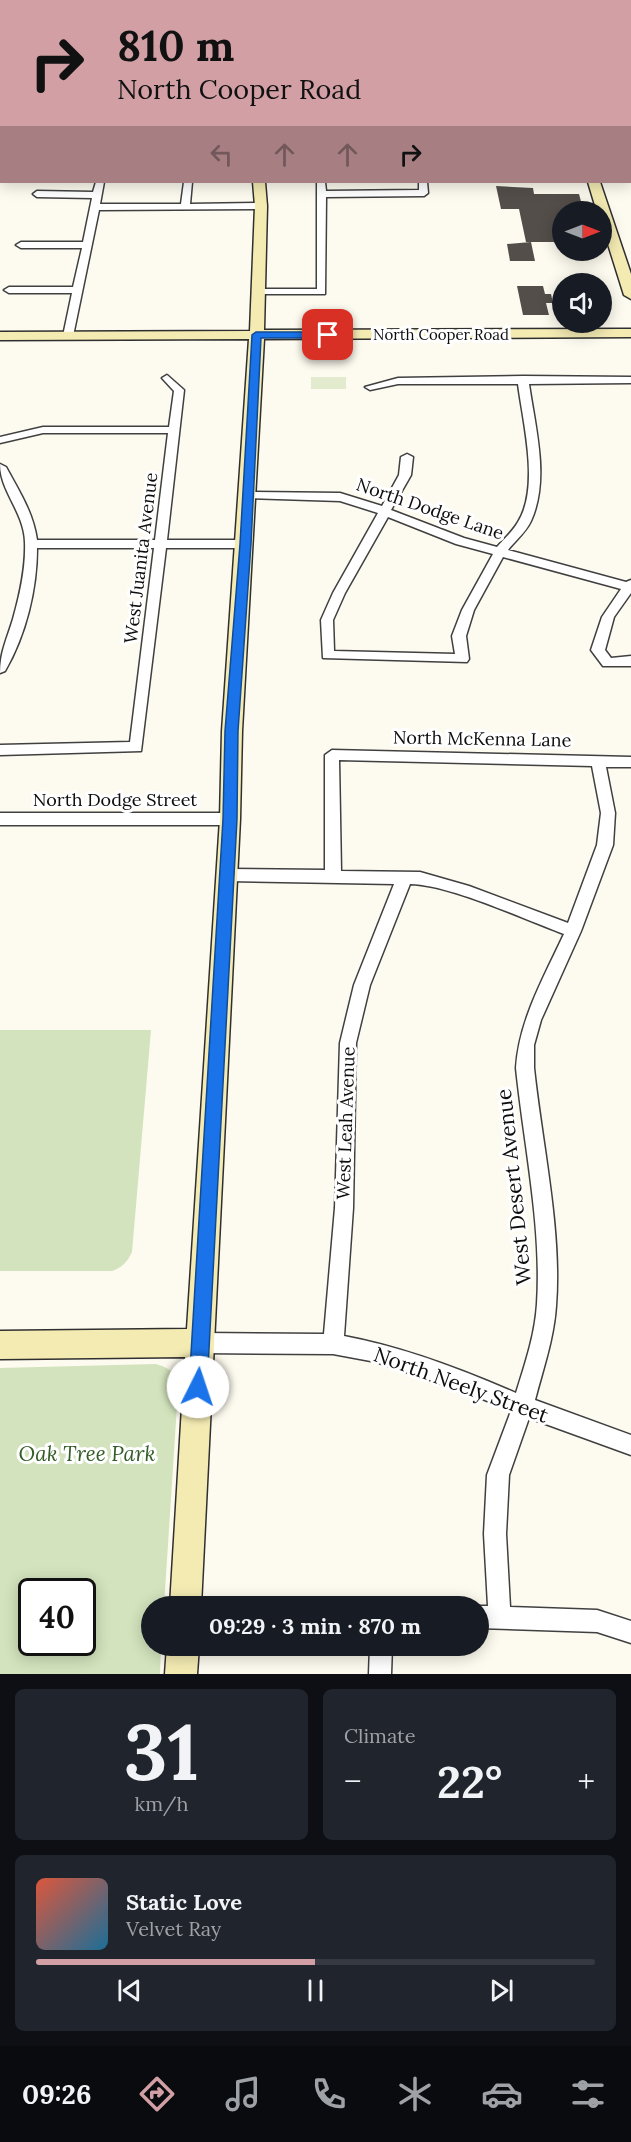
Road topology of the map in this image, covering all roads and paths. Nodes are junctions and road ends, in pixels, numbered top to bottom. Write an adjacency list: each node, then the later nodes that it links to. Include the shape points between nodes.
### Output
1 (100, 183): 9 (street)
2 (188, 183): 12 (street)
3 (259, 183): 10 (street)
4 (321, 183): 8 (street)
5 (423, 183): 8 (street, via 424,193)
6 (594, 183): 18 (street)
7 (37, 194): 9 (street)
8 (320, 194): 17 (street, via 322,292)
9 (97, 195): 11 (street)
10 (261, 206): 12 (street); 17 (street)
11 (95, 207): 12 (street); 14 (street)
12 (185, 207)
13 (21, 245): 14 (street)
14 (87, 245): 16 (street)
15 (9, 290): 16 (street)
16 (77, 290): 22 (street)
17 (258, 292): 20 (street)
18 (631, 295)
19 (631, 333): 20 (street, North Cooper Road)
20 (256, 335): 22 (street, North Cooper Road); 31 (street)
21 (0, 336): 22 (street, North Cooper Road)
22 (68, 336)
23 (167, 378): 27 (street, West Juanita Avenue, via 179,390)
24 (523, 380): 25 (street); 26 (street, via 398,381); 36 (street, via 535,476 532,503 524,523)
25 (631, 380)
26 (370, 387)
27 (175, 430): 28 (street, via 43,430); 33 (street, West Juanita Avenue)
28 (0, 440)
29 (407, 457): 32 (street, via 405,476)
30 (0, 467): 34 (street, via 25,512)
31 (248, 494): 32 (street, North Dodge Lane, via 340,497); 35 (street)
32 (386, 510): 36 (street, North Dodge Lane, via 460,541); 36 (street, via 327,620 328,656 462,659 459,636 468,610)
33 (160, 543): 34 (street); 35 (street); 40 (street, West Juanita Avenue, via 135,747)
34 (32, 544): 39 (street, via 11,648)
35 (245, 544): 44 (street)
36 (500, 552): 37 (street, North Dodge Lane)
37 (630, 587): 38 (street, via 608,617 598,650 608,663)
38 (631, 661)
39 (0, 668)
40 (0, 750)
41 (598, 761): 42 (street, North McKenna Lane); 46 (street, North McKenna Lane, via 332,755); 48 (street, West Desert Avenue, via 608,813 605,845)
42 (631, 762)
43 (0, 819): 44 (street, North Dodge Street)
44 (230, 819): 45 (street)
45 (227, 874): 46 (street); 49 (street)
46 (333, 875): 47 (street)
47 (405, 876): 48 (street, via 464,890); 50 (street, West Leah Avenue, via 362,985 348,1043 344,1208)
48 (573, 931): 52 (street, West Desert Avenue, via 533,1020 526,1046 525,1068 548,1275 544,1330)
49 (201, 1343): 50 (street, North Neely Street); 51 (street, North Neely Street); 54 (street)
50 (333, 1344): 52 (street, North Neely Street, via 410,1362)
51 (0, 1345)
52 (524, 1406): 53 (street, North Neely Street); 55 (street, West Desert Avenue, via 498,1475)
53 (631, 1445)
54 (186, 1596)
55 (489, 1618): 56 (street, via 597,1621)
56 (631, 1632)
57 (182, 1656): 59 (street)
58 (381, 1656): 60 (street)
59 (181, 1674)
60 (380, 1674)

